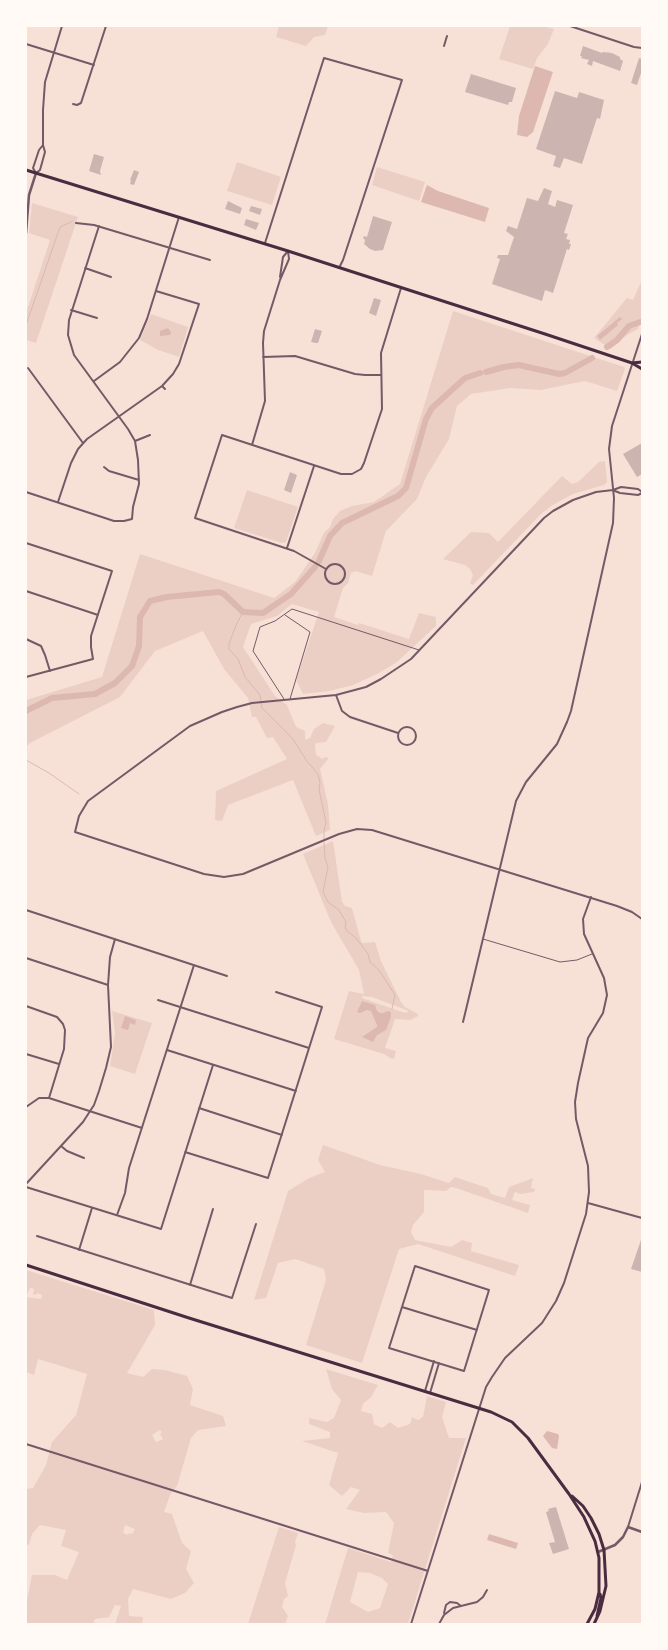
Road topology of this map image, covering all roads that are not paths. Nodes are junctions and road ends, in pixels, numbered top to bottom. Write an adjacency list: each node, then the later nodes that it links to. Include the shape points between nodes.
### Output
1 (62, 26): 8 (street)
2 (106, 26): 9 (street)
3 (570, 26): 7 (street)
4 (448, 36): 6 (street)
5 (26, 44): 8 (street)
6 (444, 46)
7 (642, 48)
8 (54, 53): 9 (street); 11 (street, via 44,90)
9 (94, 65): 10 (street, via 82,103)
10 (73, 104)
11 (43, 145): 13 (street, via 45,152 40,170); 13 (street, via 33,168)
12 (26, 170): 13 (main road)
13 (36, 173): 14 (street); 15 (main road)
14 (27, 206): 18 (street)
15 (179, 217): 19 (main road); 20 (street)
16 (76, 223): 17 (street)
17 (99, 226): 20 (street); 23 (street)
18 (26, 233)
19 (264, 244): 21 (main road); 24 (street, via 324,58 402,80)
20 (170, 248): 22 (street); 28 (street)
21 (288, 251): 24 (main road); 26 (street, via 283,257); 26 (street, via 290,259)
22 (210, 260)
23 (85, 268): 25 (street); 29 (street)
24 (339, 268): 27 (main road)
25 (111, 276)
26 (280, 280): 32 (street, via 264,331)
27 (401, 288): 33 (main road); 37 (street, via 382,345)
28 (156, 290): 38 (street, via 143,329 133,346 120,362); 39 (street, via 198,304 179,364)
29 (71, 310): 30 (street); 38 (street, via 68,330 70,345)
30 (96, 318)
31 (642, 334): 33 (street)
32 (263, 357): 37 (street, via 298,356 355,374); 46 (street, via 265,401)
33 (632, 362): 34 (main road); 36 (main road); 51 (street, via 615,415 610,441 610,467)
34 (642, 362)
35 (28, 368): 44 (street)
36 (642, 369)
37 (381, 374): 48 (street, via 382,409 361,468 346,475)
38 (94, 381): 41 (street)
39 (162, 386): 40 (street); 41 (street)
40 (165, 389)
41 (119, 417): 43 (street); 44 (street)
42 (150, 435): 43 (street)
43 (135, 441): 50 (street)
44 (83, 443): 54 (street, via 70,463)
45 (26, 445): 47 (street)
46 (252, 445): 48 (street); 56 (street, via 222,435 195,518)
47 (26, 451)
48 (314, 466): 56 (street)
49 (104, 467): 50 (street, via 109,471)
50 (139, 480): 54 (street, via 132,519 114,520)
51 (614, 490): 53 (street, via 638,495); 53 (street, via 621,487 638,489); 62 (street, via 596,492 573,500 544,518); 69 (street, via 611,535 571,711 557,744 526,782 516,801)
52 (26, 492): 54 (street)
53 (642, 493)
54 (58, 502)
55 (26, 543): 59 (street, via 112,571)
56 (287, 548): 57 (street)
57 (326, 569): 57 (street, via 325,577 330,583 338,584 344,579 345,572 340,565 332,564)
58 (26, 591): 59 (street)
59 (98, 615): 63 (street, via 91,640 93,659)
60 (285, 615): 62 (lane, via 292,609); 66 (lane, via 260,627 253,651); 67 (lane, via 310,632)
61 (26, 639): 63 (street, via 41,646)
62 (420, 650): 65 (street, via 381,679 366,687)
63 (50, 671): 64 (street)
64 (26, 677)
65 (336, 695): 67 (street); 68 (street, via 342,711 350,717)
66 (284, 700): 67 (street); 69 (street, via 252,704 217,714 190,726 88,801 79,816 74,832 204,874 224,877 243,874 331,837 357,829 372,830)
67 (290, 700)
68 (398, 733): 68 (street, via 398,740 404,745 411,744 416,739 415,732 410,727 402,728)
69 (500, 869): 70 (street); 74 (street)
70 (591, 897): 72 (street, via 624,908); 75 (street, via 583,924 586,941)
71 (26, 910): 73 (street)
72 (642, 919)
73 (115, 939): 77 (street); 79 (street, via 110,957)
74 (483, 939): 75 (lane, via 560,962 577,960); 84 (street)
75 (592, 954): 102 (street, via 605,982 607,995 603,1013 588,1038 575,1102 576,1119 590,1179)
76 (26, 958): 79 (street)
77 (194, 965): 78 (street); 83 (street)
78 (227, 976)
79 (108, 985): 94 (street, via 111,1047 103,1080)
80 (276, 992): 85 (street, via 322,1007)
81 (158, 1000): 83 (street)
82 (26, 1006): 88 (street, via 53,1015 63,1024 65,1043)
83 (180, 1007): 85 (street); 86 (street)
84 (463, 1022)
85 (309, 1048): 90 (street)
86 (167, 1050): 89 (street); 95 (street)
87 (26, 1054): 88 (street)
88 (59, 1064): 91 (street)
89 (213, 1065): 90 (street); 93 (street)
90 (296, 1091): 96 (street)
91 (49, 1098): 92 (street, via 39,1098); 94 (street)
92 (26, 1107)
93 (199, 1108): 96 (street); 98 (street)
94 (90, 1111): 95 (street); 97 (street)
95 (142, 1128): 105 (street)
96 (282, 1135): 98 (street, via 268,1178)
97 (61, 1146): 99 (street); 100 (street)
98 (185, 1152): 105 (street, via 161,1229)
99 (84, 1158)
100 (26, 1184)
101 (26, 1187): 103 (street)
102 (588, 1203): 106 (street); 120 (street, via 564,1283 556,1301 542,1323 498,1367 486,1387)
103 (92, 1208): 105 (street); 109 (street)
104 (214, 1209): 111 (street)
105 (117, 1215)
106 (642, 1218)
107 (256, 1224): 111 (street, via 232,1298)
108 (37, 1236): 109 (street)
109 (79, 1250): 111 (street)
110 (26, 1265): 118 (main road)
111 (190, 1284)
112 (402, 1307): 113 (street); 113 (street, via 415,1266 490,1290); 114 (street, via 389,1348)
113 (477, 1330): 115 (street, via 464,1371)
114 (434, 1361): 115 (street); 116 (street)
115 (439, 1363): 117 (street)
116 (430, 1374): 117 (street); 118 (street)
117 (435, 1376): 119 (street)
118 (425, 1391): 119 (main road)
119 (430, 1393): 120 (main road)
120 (479, 1408): 123 (main road, via 505,1417 518,1426); 128 (street)
121 (26, 1444): 128 (street)
122 (642, 1482): 124 (street)
123 (569, 1494): 126 (main road, via 586,1510 599,1534); 127 (main road, via 588,1525)
124 (628, 1527): 125 (street); 126 (street, via 619,1541)
125 (642, 1532)
126 (604, 1550): 127 (street); 133 (main road, via 606,1586)
127 (598, 1552): 130 (main road)
128 (428, 1571): 134 (street)
129 (487, 1590): 131 (street, via 477,1602)
130 (599, 1592): 133 (main road, via 601,1598); 136 (main road)
131 (461, 1606): 132 (street); 132 (street, via 450,1602 446,1605)
132 (444, 1614): 135 (street)
133 (597, 1617): 137 (main road)
134 (412, 1624)
135 (439, 1624)
136 (587, 1624)
137 (593, 1624)

